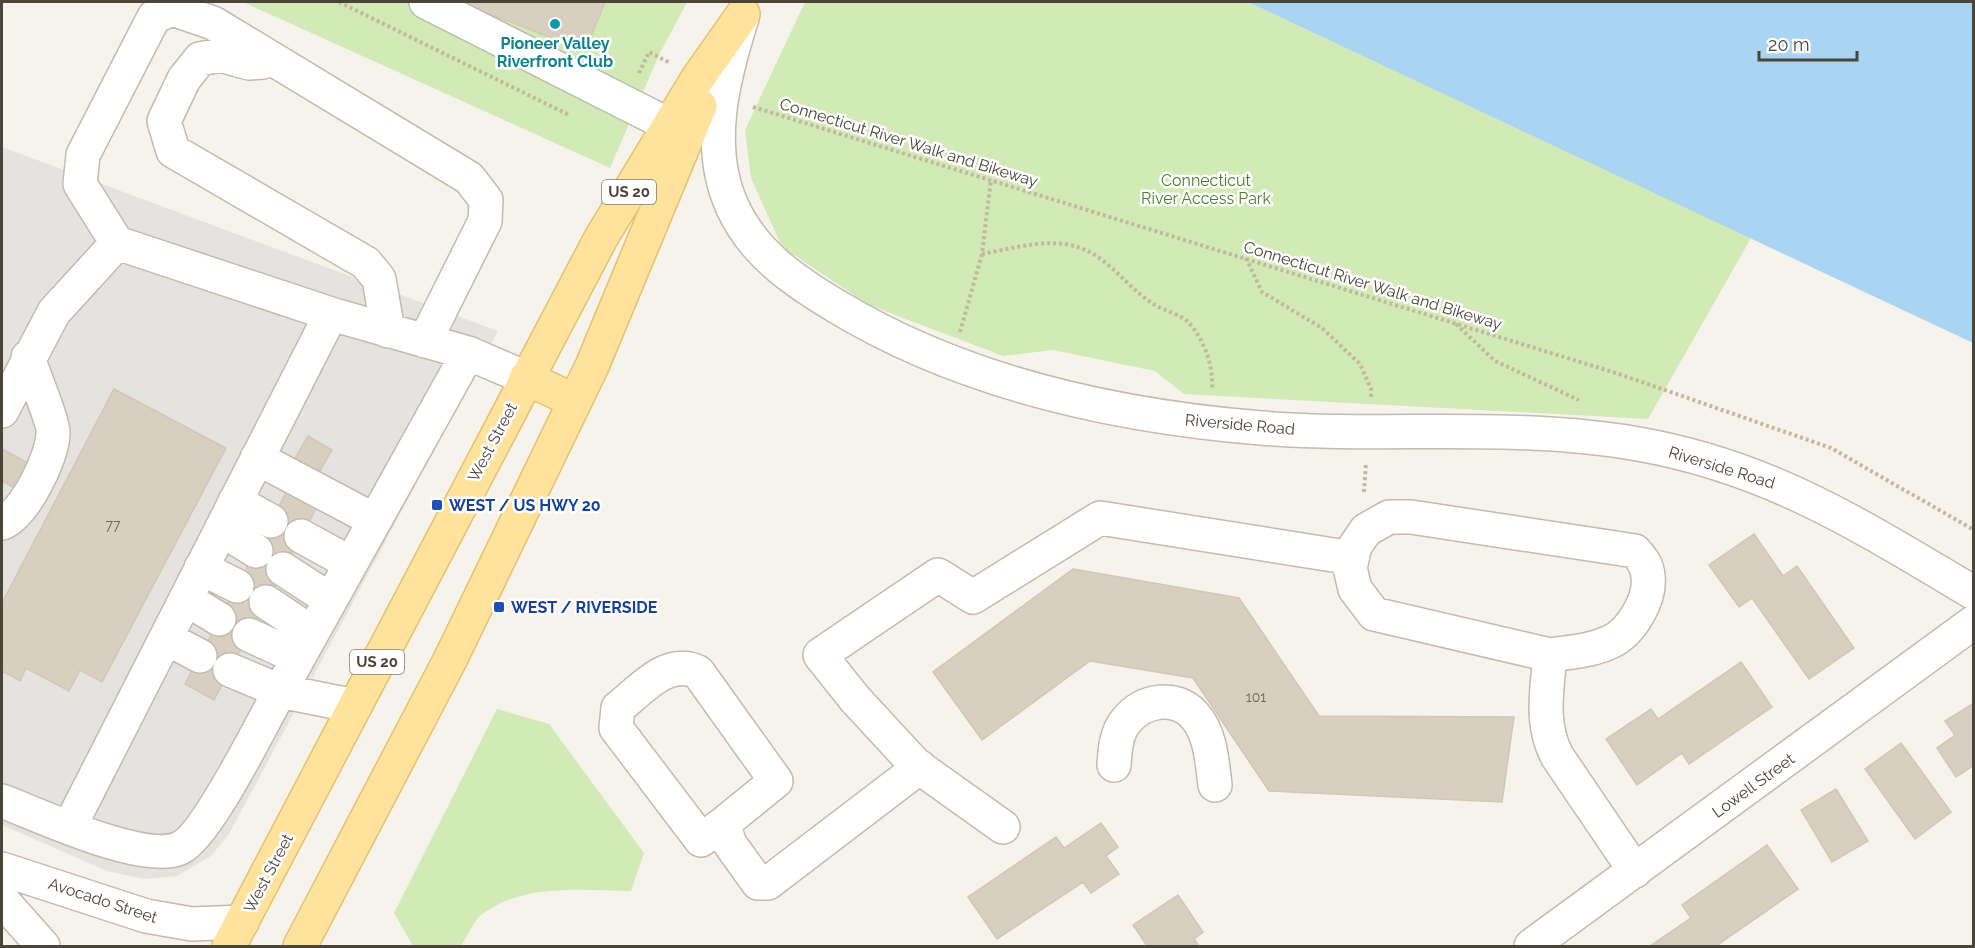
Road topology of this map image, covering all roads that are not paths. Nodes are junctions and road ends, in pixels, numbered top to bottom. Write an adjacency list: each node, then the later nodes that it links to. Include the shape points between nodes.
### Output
1 (426, 2): 4 (street)
2 (746, 8): 4 (main road, West Street / US 20); 12 (main road, US 20, via 709,84); 26 (street, Riverside Road, via 720,104 719,155 732,207 750,238 779,269 861,322 905,344 950,363 1040,391 1193,420 1334,431 1564,435 1673,450 1729,466 1798,493)
3 (273, 60): 5 (street, via 213,23 172,9 154,16 83,155 80,184); 7 (street, via 249,63 220,55 200,59 184,79 164,122 172,151 366,263 379,279); 8 (street, via 469,178 486,200 485,221)
4 (669, 125): 11 (main road, West Street / US 20, via 601,238)
5 (117, 243): 6 (street); 10 (street)
6 (331, 315): 7 (street); 14 (street)
7 (388, 330): 8 (street)
8 (425, 341): 9 (street)
9 (468, 353): 11 (street); 16 (street)
10 (15, 360): 13 (street); 18 (street, via 54,432 38,483 12,519)
11 (526, 378): 12 (main road); 39 (main road, West Street / US 20)
12 (575, 401): 52 (main road, US 20, via 450,660)
13 (2, 411)
14 (257, 458): 15 (street); 16 (street)
15 (228, 515): 17 (street); 20 (street); 23 (street)
16 (374, 520): 22 (street)
17 (272, 521)
18 (2, 523)
19 (301, 536): 22 (street)
20 (256, 551)
21 (1352, 558): 35 (street, via 1355,589 1374,614); 35 (street, via 1354,546 1366,530 1389,517 1635,551 1649,578 1642,607 1630,626 1613,641 1590,650); 41 (street, via 1100,518 973,597 938,575 820,655 855,699)
22 (350, 563): 28 (street)
23 (201, 568): 25 (street); 27 (street)
24 (283, 569): 28 (street)
25 (237, 586)
26 (1974, 593)
27 (186, 598): 30 (street); 33 (street)
28 (329, 599): 34 (street)
29 (266, 602): 34 (street)
30 (219, 619)
31 (1974, 622): 48 (street, Lowell Street)
32 (249, 635): 34 (street)
33 (166, 638): 36 (street); 45 (street)
34 (304, 644): 38 (street)
35 (1550, 655): 48 (street, via 1544,718 1549,740)
36 (200, 656)
37 (230, 670): 38 (street)
38 (280, 691): 39 (street); 45 (street, via 202,829 179,849 155,853 136,849)
39 (355, 706): 50 (main road, West Street / US 20)
40 (1114, 765): 42 (street, via 1116,742 1125,721 1142,707 1158,701 1177,703 1194,715 1205,732)
41 (920, 767): 44 (street, via 768,883 758,883 730,844); 46 (street)
42 (1215, 785)
43 (2, 801): 45 (street)
44 (723, 824): 44 (street, via 776,781 698,672 687,667 663,672 618,708 616,728 701,840)
45 (70, 826)
46 (1003, 827)
47 (2, 868): 50 (street, Avocado Street, via 154,918)
48 (1635, 871): 53 (street, Lowell Street)
49 (2, 900): 51 (street)
50 (235, 934)
51 (43, 946)
52 (300, 946)
53 (1531, 946)

